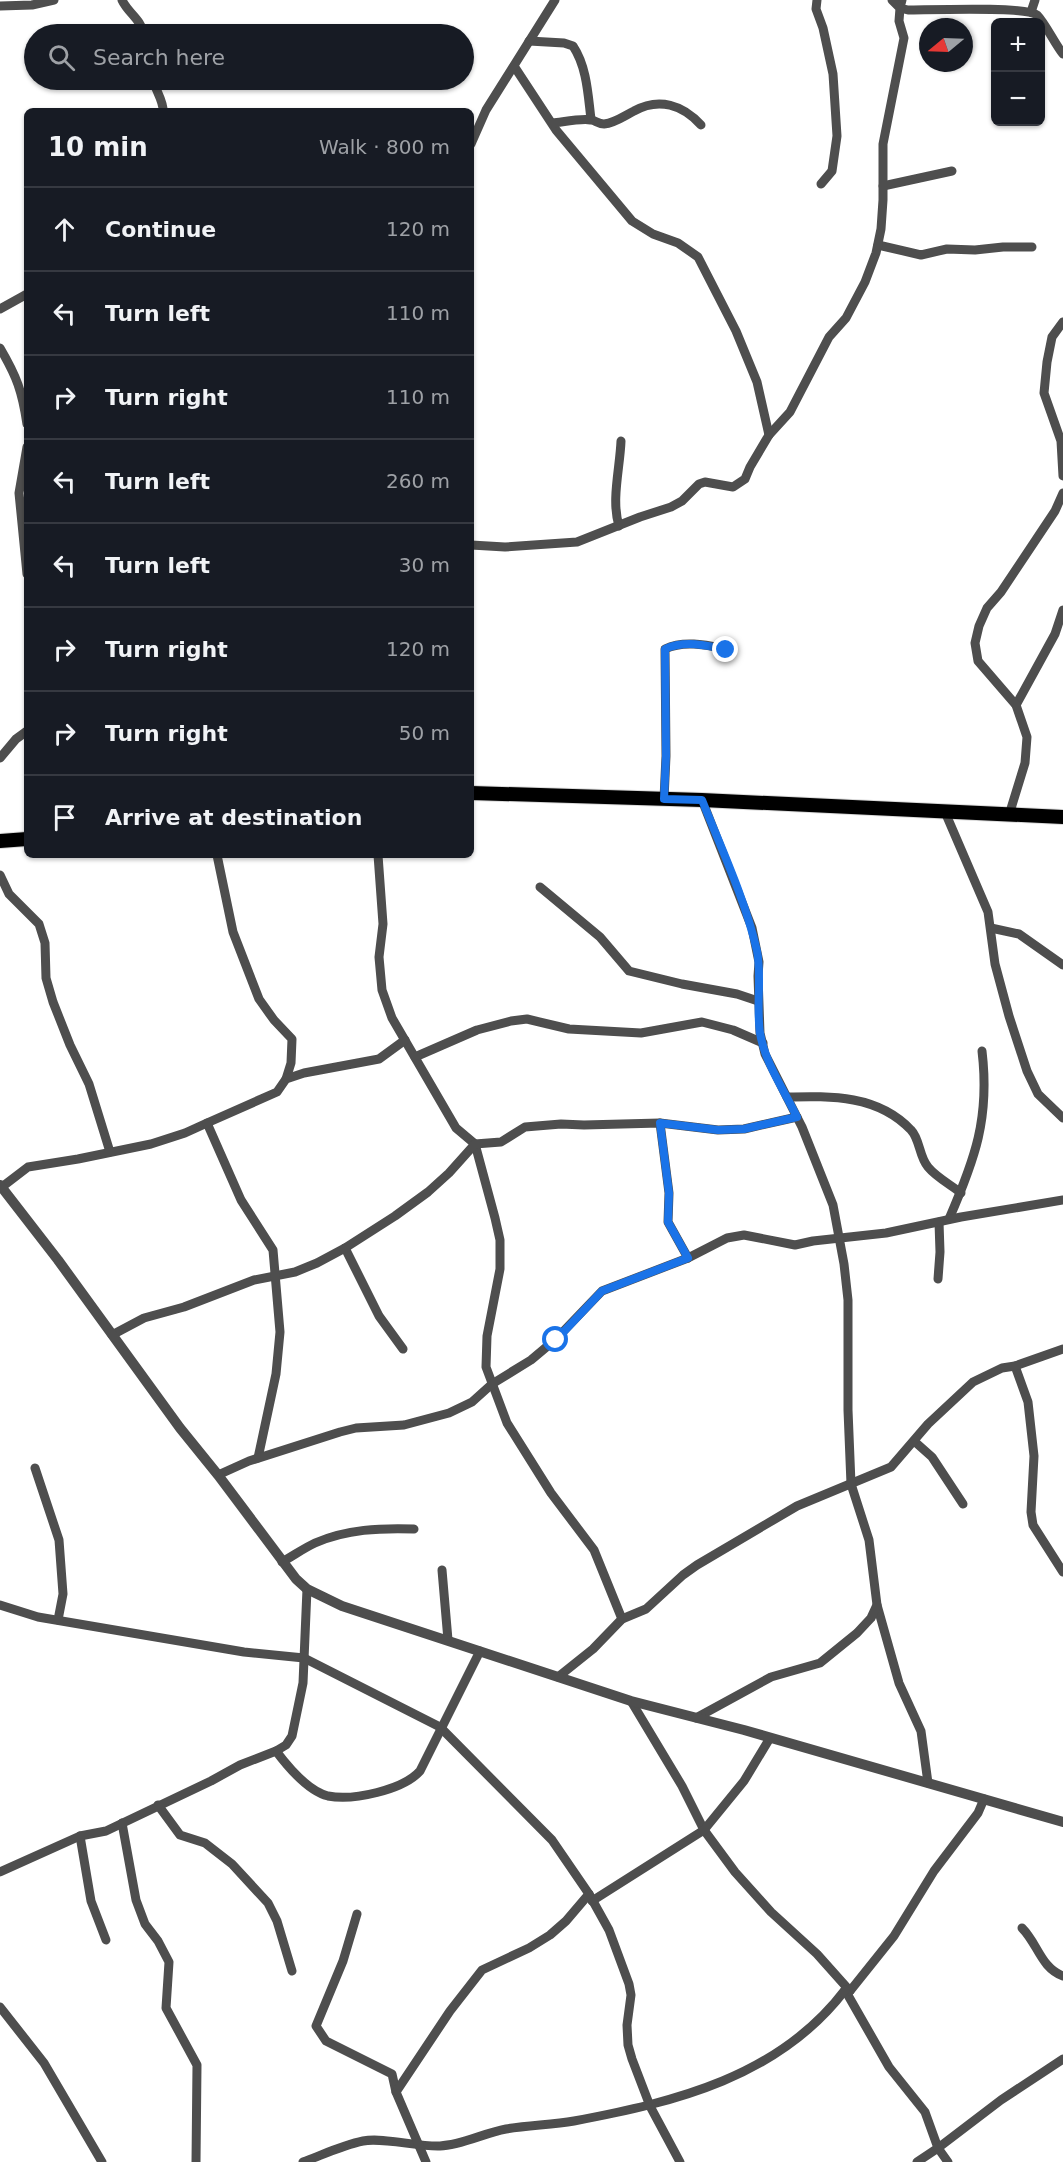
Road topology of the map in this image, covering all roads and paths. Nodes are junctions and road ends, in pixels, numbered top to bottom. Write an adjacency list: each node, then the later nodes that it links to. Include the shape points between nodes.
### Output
1 (54, 0): 8 (street)
2 (122, 0): 10 (street)
3 (555, 0): 11 (street)
4 (818, 0): 21 (street, via 816,9 833,74 837,136 832,171)
5 (892, 0): 7 (street)
6 (1035, 0): 9 (street)
7 (901, 4): 9 (street, via 908,10); 22 (street, via 899,21 904,38 883,144)
8 (0, 6)
9 (1031, 12): 12 (street, via 1038,16)
10 (140, 24)
11 (530, 41): 13 (street); 16 (street, via 573,46 584,72)
12 (1063, 54)
13 (514, 66): 17 (street); 19 (street)
14 (155, 90): 15 (street)
15 (164, 108)
16 (591, 119): 17 (street); 18 (street, via 602,124 610,122 655,102 682,108)
17 (553, 123): 30 (street, via 632,221 698,257 757,382)
18 (701, 125)
19 (474, 137)
20 (952, 171): 22 (street)
21 (821, 184)
22 (883, 186): 23 (street)
23 (878, 245): 24 (street, via 921,255 947,249); 30 (street, via 846,318 829,337 790,411)
24 (1032, 247)
25 (24, 296): 26 (street)
26 (0, 309)
27 (1063, 322): 33 (street, via 1052,336 1044,393 1061,441)
28 (0, 348): 29 (street, via 17,376)
29 (24, 404)
30 (769, 435): 35 (street, via 740,484 699,484 671,507)
31 (621, 441): 35 (street, via 616,503)
32 (24, 464): 36 (street, via 19,493)
33 (1063, 476)
34 (1063, 493): 40 (street, via 1055,511 987,608 975,643 978,661)
35 (619, 526): 37 (street, via 577,542)
36 (24, 544)
37 (474, 545)
38 (1063, 610): 40 (street, via 1055,634)
39 (726, 650): 44 (street, via 675,644 665,649)
40 (1016, 705): 47 (street, via 1027,747)
41 (24, 733): 42 (street)
42 (0, 758)
43 (474, 793): 44 (main road)
44 (664, 799): 45 (main road)
45 (702, 800): 46 (main road); 57 (street, via 752,928 759,962)
46 (945, 812): 47 (main road); 55 (street, via 973,873)
47 (1009, 815): 48 (main road)
48 (1063, 817)
49 (24, 839): 50 (main road)
50 (0, 841)
51 (218, 858): 62 (street, via 233,932 259,999 292,1039)
52 (378, 858): 58 (street, via 382,990)
53 (0, 874): 69 (street, via 9,894 39,924 53,1002 89,1084)
54 (540, 887): 57 (street, via 600,937 629,971)
55 (992, 928): 56 (street, via 1019,934); 65 (street, via 995,964 1027,1071 1038,1094)
56 (1063, 965)
57 (758, 1001): 59 (street)
58 (405, 1040): 61 (street); 62 (street, via 379,1059)
59 (763, 1043): 61 (street, via 702,1022 641,1033 569,1029 527,1019 477,1030); 63 (street)
60 (982, 1052): 71 (street, via 983,1118 977,1149)
61 (415, 1057): 68 (street, via 456,1128)
62 (286, 1079): 66 (street, via 277,1092)
63 (787, 1097): 64 (street); 71 (street, via 834,1096 872,1103 889,1111 913,1131 928,1168)
64 (797, 1117): 67 (street, via 744,1129); 75 (street, via 833,1205)
65 (1063, 1118)
66 (207, 1123): 69 (street, via 151,1144); 78 (street, via 241,1200 273,1250)
67 (660, 1123): 68 (street, via 525,1127 501,1142); 77 (street, via 669,1193 668,1222)
68 (475, 1144): 76 (street, via 428,1192); 84 (street, via 500,1240 498,1288 487,1336 486,1367)
69 (110, 1152): 70 (street, via 28,1167)
70 (1, 1186): 80 (street)
71 (961, 1192): 73 (street)
72 (1063, 1200): 73 (street)
73 (950, 1219): 74 (street)
74 (939, 1222): 75 (street); 79 (street)
75 (840, 1239): 77 (street, via 795,1245 744,1235 727,1238); 89 (street, via 848,1300)
76 (345, 1248): 78 (street, via 317,1263); 82 (street, via 380,1316)
77 (688, 1258): 84 (street, via 602,1291 556,1340)
78 (276, 1276): 80 (street, via 144,1318); 86 (street, via 280,1332 276,1374)
79 (938, 1279)
80 (112, 1335): 88 (street)
81 (1063, 1348): 83 (street)
82 (404, 1349)
83 (1015, 1366): 85 (street, via 973,1382); 94 (street, via 1028,1402 1034,1456 1033,1525)
84 (492, 1384): 86 (street, via 472,1402 449,1413 404,1425 356,1428); 98 (street, via 507,1423 551,1493 594,1550)
85 (914, 1441): 89 (street, via 891,1467); 90 (street, via 932,1457)
86 (258, 1458): 88 (street)
87 (35, 1468): 99 (street, via 59,1540 63,1594)
88 (218, 1475): 92 (street)
89 (851, 1484): 97 (street, via 869,1540); 98 (street, via 796,1506 697,1565 646,1610)
90 (963, 1504)
91 (414, 1529): 92 (street, via 354,1531 314,1544)
92 (282, 1562): 95 (street)
93 (442, 1570): 100 (street)
94 (1063, 1572)
95 (307, 1589): 100 (street, via 342,1606); 102 (street)
96 (0, 1605): 99 (street)
97 (877, 1605): 105 (street, via 857,1633 820,1663 771,1677); 109 (street, via 899,1683 921,1731)
98 (622, 1619): 103 (street)
99 (58, 1620): 102 (street, via 244,1652)
100 (448, 1640): 101 (street)
101 (480, 1651): 103 (street); 106 (street)
102 (304, 1658): 106 (street); 108 (street, via 292,1736)
103 (558, 1677): 104 (street)
104 (631, 1701): 105 (street); 114 (street)
105 (696, 1718): 107 (street)
106 (440, 1728): 108 (street, via 414,1777 387,1790 349,1797 327,1796 308,1785); 117 (street, via 552,1840)
107 (770, 1738): 109 (street); 114 (street, via 744,1781)
108 (276, 1751): 111 (street)
109 (928, 1783): 110 (street)
110 (984, 1799): 112 (street); 123 (street, via 894,1936)
111 (158, 1805): 113 (street); 121 (street, via 180,1835 206,1843 232,1863 268,1904)
112 (1063, 1822)
113 (122, 1823): 115 (street); 131 (street, via 136,1900 145,1924 169,1962 166,2008 197,2065)
114 (704, 1830): 117 (street); 123 (street, via 735,1872)
115 (80, 1836): 116 (street); 120 (street, via 91,1901)
116 (0, 1872)
117 (590, 1898): 126 (street, via 550,1935 482,1970); 127 (street, via 609,1930 629,1984 628,2045)
118 (357, 1914): 126 (street, via 343,1961 316,2025 326,2041 392,2074)
119 (1022, 1928): 122 (street, via 1048,1969)
120 (106, 1940)
121 (292, 1971)
122 (1063, 1976)
123 (848, 1991): 127 (street, via 768,2058 729,2079); 129 (street, via 889,2067 925,2112)
124 (0, 2007): 130 (street, via 44,2063)
125 (1063, 2059): 129 (street)
126 (396, 2092): 128 (street)
127 (650, 2106): 128 (street, via 572,2122 505,2129 441,2146); 134 (street)
128 (417, 2144): 132 (street, via 364,2141); 133 (street)
129 (938, 2148): 135 (street); 136 (street)
130 (102, 2162)
131 (196, 2162)
132 (303, 2162)
133 (426, 2162)
134 (680, 2162)
135 (917, 2162)
136 (948, 2162)

